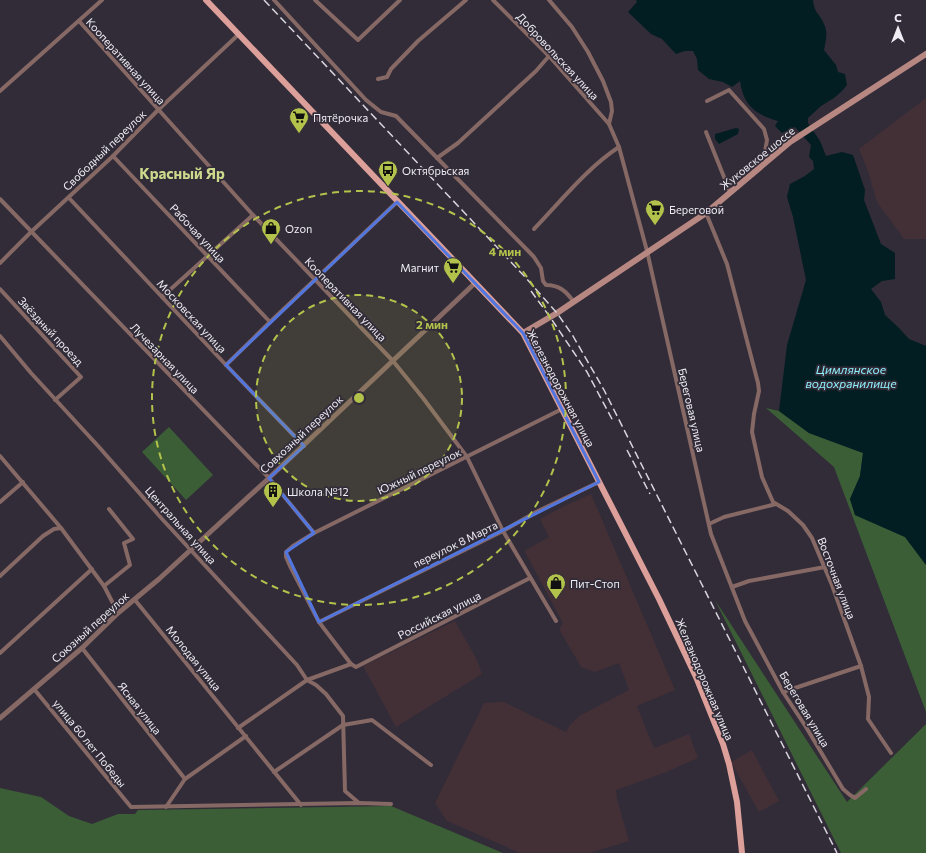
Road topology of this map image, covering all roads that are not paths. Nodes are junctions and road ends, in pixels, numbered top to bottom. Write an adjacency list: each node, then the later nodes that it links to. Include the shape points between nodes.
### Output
1 (102, 0): 9 (street)
2 (206, 0): 10 (main road, Железнодорожная улица)
3 (274, 0): 21 (street, via 366,100 381,112 396,116)
4 (315, 0): 5 (street, via 358,40)
5 (400, 0)
6 (466, 0): 13 (street, via 418,41 387,77)
7 (493, 0): 12 (street, Добровольская улица)
8 (548, 0): 17 (street, via 572,26 597,69 611,102)
9 (78, 21): 14 (street); 16 (street, Кооперативная улица)
10 (239, 34): 16 (street, Свободный переулок); 26 (main road, Железнодорожная улица)
11 (926, 54): 23 (main road, Жуковское шоссе, via 790,142)
12 (549, 56): 17 (street, Добровольская улица); 21 (street, via 458,143)
13 (378, 79)
14 (0, 91)
15 (707, 102): 22 (street, via 729,90 764,129 767,140 765,152)
16 (158, 110): 20 (street, Свободный переулок); 28 (street, Кооперативная улица)
17 (609, 124): 19 (street, Береговая улица)
18 (706, 132): 22 (street)
19 (619, 147): 29 (street); 31 (street, Береговая улица)
20 (113, 156): 24 (street, Свободный переулок); 32 (street, Рабочая улица)
21 (437, 158): 38 (street, via 534,256 541,268 542,281 546,285 566,291)
22 (727, 184): 23 (street)
23 (730, 192): 27 (main road, Жуковское шоссе)
24 (69, 198): 30 (street, Свободный переулок); 37 (street, Московская улица)
25 (0, 199): 30 (street, Лучезарная улица)
26 (397, 202): 34 (street); 35 (main road, Железнодорожная улица)
27 (706, 212): 31 (main road, Жуковское шоссе); 53 (street, Восточная улица, via 727,264 758,383 752,432 762,477)
28 (254, 215): 32 (street); 34 (street, Кооперативная улица)
29 (534, 229)
30 (31, 232): 33 (street, Свободный переулок); 49 (street, Лучезарная улица)
31 (647, 251): 38 (main road, Жуковское шоссе); 55 (street, Береговая улица)
32 (208, 256): 37 (street); 39 (street, Рабочая улица)
33 (0, 262)
34 (315, 280): 39 (street); 42 (street, Кооперативная улица)
35 (475, 283): 40 (main road, Железнодорожная улица); 42 (street, Совхозный переулок)
36 (0, 289): 44 (street, Звёздный проезд, via 81,377)
37 (162, 297): 43 (street, Московская улица)
38 (573, 300): 40 (main road, Жуковское шоссе, via 557,313)
39 (270, 322): 43 (street)
40 (523, 333): 45 (main road, Железнодорожная улица)
41 (1, 339): 44 (street, Центральная улица)
42 (393, 361): 46 (street, Совхозный переулок); 48 (street, Кооперативная улица)
43 (226, 365): 46 (street, Московская улица)
44 (55, 400): 59 (street, Центральная улица)
45 (562, 409): 48 (street, Южный переулок); 51 (main road, Железнодорожная улица)
46 (304, 446): 49 (street, Совхозный переулок)
47 (0, 456): 50 (street)
48 (467, 458): 57 (street, Кооперативная улица); 58 (street, Южный переулок)
49 (269, 478): 58 (street, Лучезарная улица); 59 (street, Совхозный переулок)
50 (22, 482): 52 (street); 56 (street)
51 (599, 482): 57 (street, переулок 8 Марта); 90 (main road, Железнодорожная улица, via 696,677 723,744 737,802)
52 (0, 502)
53 (776, 504): 55 (street); 60 (street, Восточная улица, via 788,511 807,529)
54 (109, 509): 64 (street, Союзный переулок, via 133,539 124,543 130,565)
55 (709, 524): 65 (street, Береговая улица)
56 (62, 528): 61 (street); 62 (street, via 54,529 43,536)
57 (503, 531): 63 (street, Кооперативная улица); 69 (street, переулок 8 Марта)
58 (314, 533): 69 (street, Южный переулок, via 293,546 286,552 286,557)
59 (191, 549): 66 (street, Союзный переулок); 74 (street, Центральная улица)
60 (825, 567): 65 (street, via 749,581); 73 (street, Восточная улица)
61 (92, 569): 64 (street); 71 (street)
62 (0, 576)
63 (530, 578): 68 (street, Кооперативная улица); 72 (street, Российская улица, via 356,667)
64 (104, 586): 67 (street)
65 (732, 587): 76 (street, Береговая улица, via 744,621)
66 (135, 600): 67 (street, Союзный переулок); 79 (street, Молодая улица)
67 (118, 613): 70 (street, Союзный переулок)
68 (556, 621)
69 (319, 622): 72 (street)
70 (82, 648): 75 (street, Союзный переулок); 84 (street, Ясная улица)
71 (0, 652)
72 (351, 664): 74 (street)
73 (861, 666): 76 (street); 81 (street, Восточная улица, via 869,697 868,719)
74 (307, 680): 78 (street, Центральная улица, via 326,694 343,716); 79 (street)
75 (34, 689): 77 (street, Союзный переулок); 89 (street, улица 60 лет Победы, via 131,807)
76 (783, 692): 85 (street, Береговая улица, via 843,789 855,798)
77 (0, 718)
78 (343, 725): 82 (street, via 372,720); 83 (street); 86 (street, Центральная улица, via 345,791)
79 (238, 728): 80 (street, Молодая улица)
80 (246, 736): 83 (street, Молодая улица); 84 (street)
81 (891, 753)
82 (431, 765)
83 (274, 772): 88 (street, Молодая улица)
84 (185, 779): 89 (street)
85 (866, 789)
86 (358, 803): 87 (street); 88 (street)
87 (391, 804)
88 (301, 805): 89 (street)
89 (166, 807)
90 (742, 853)

